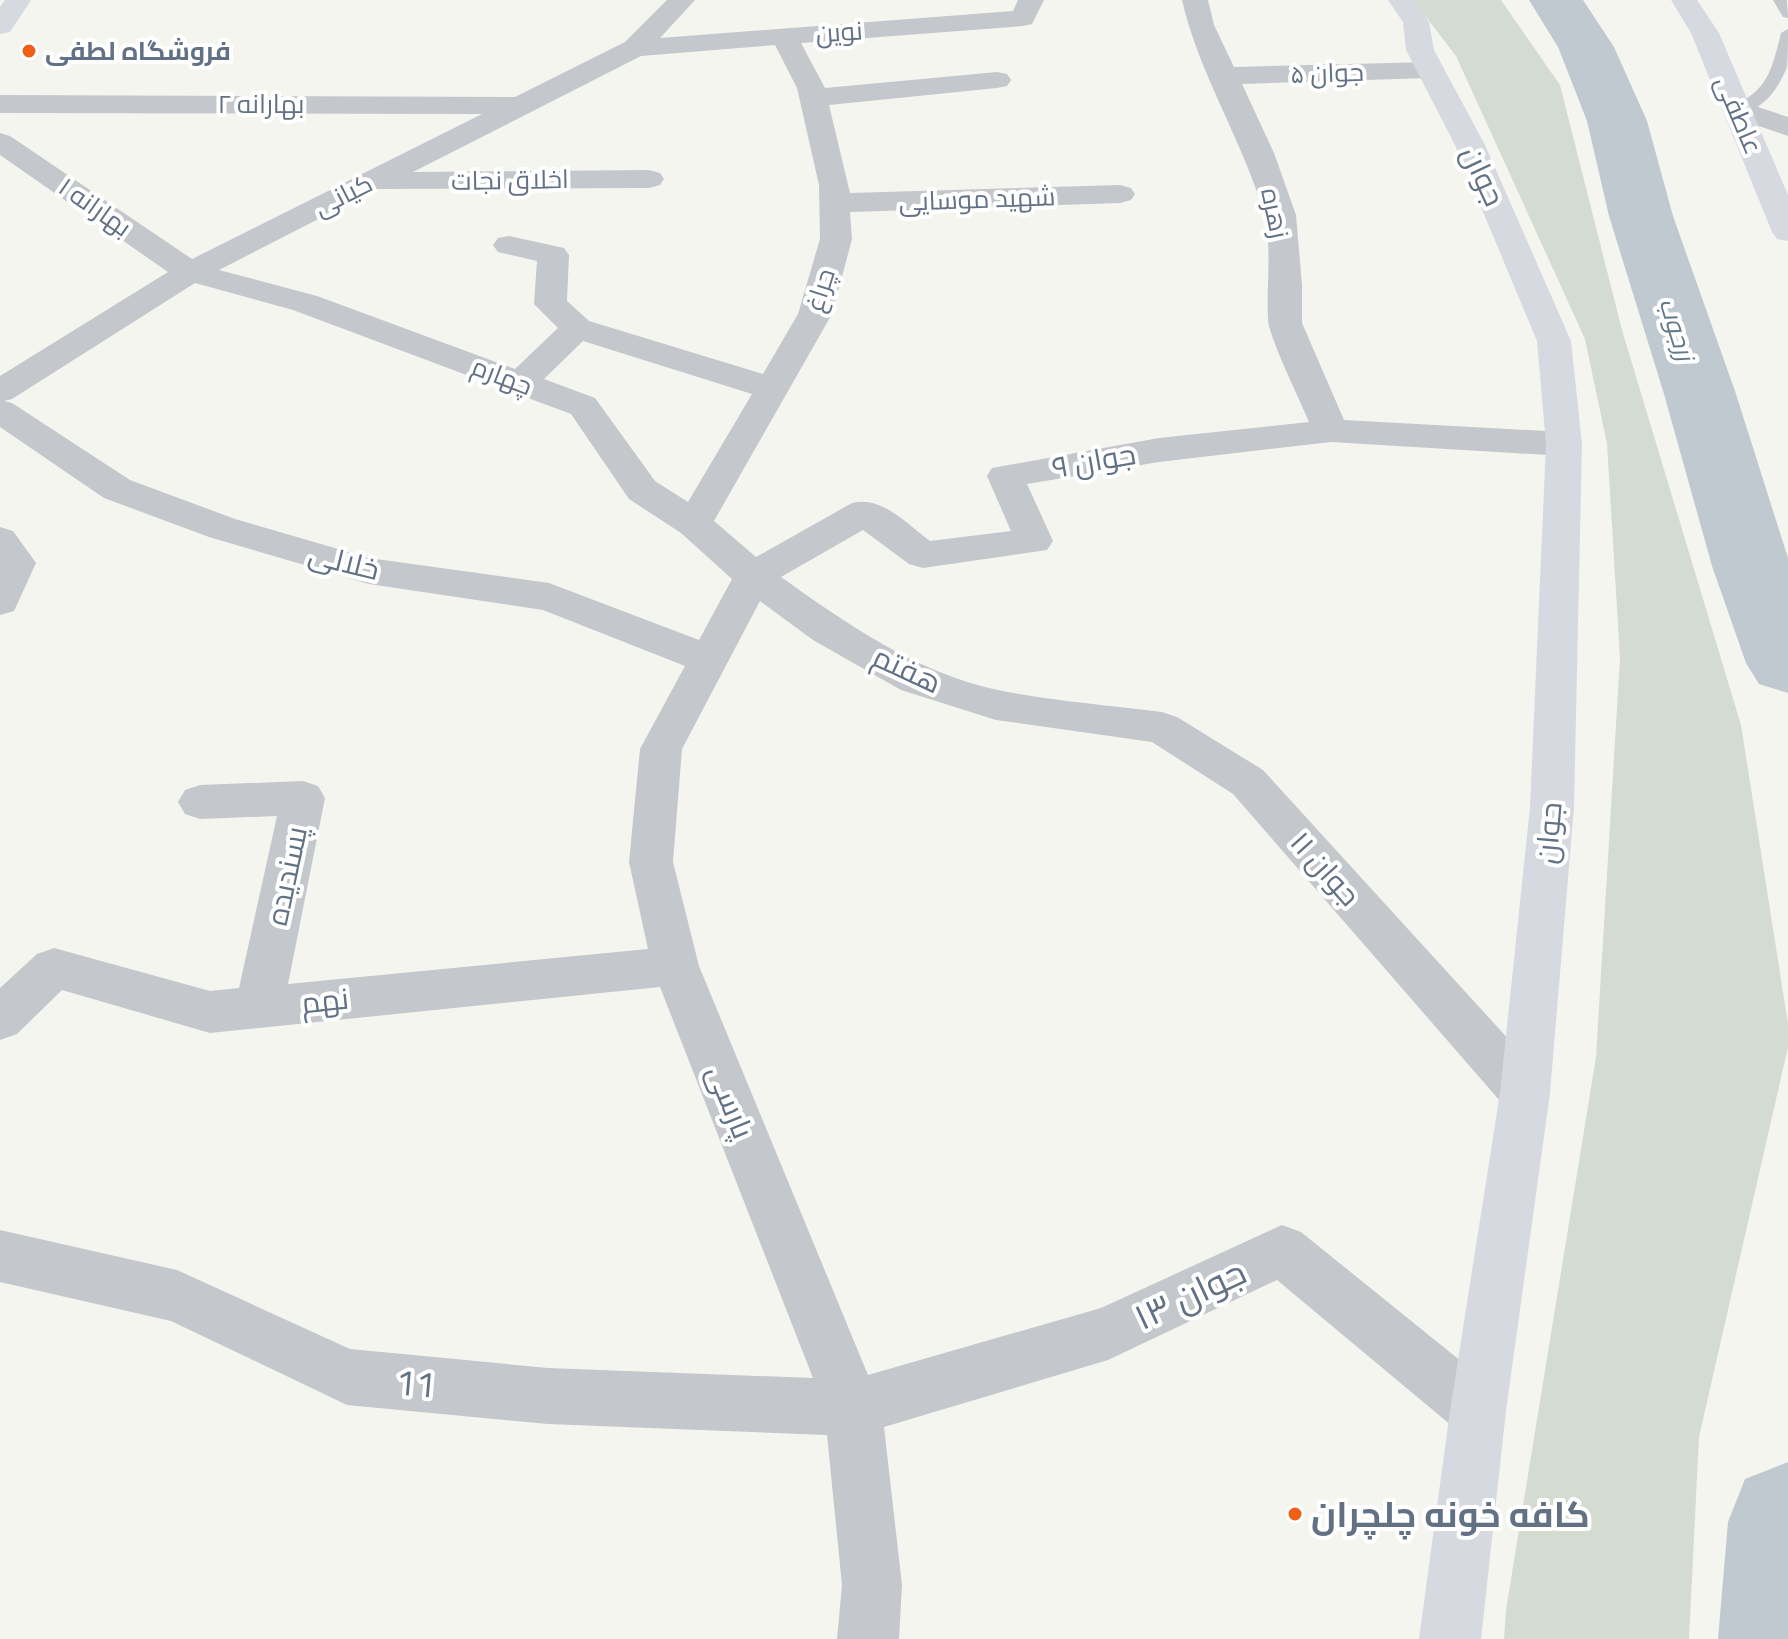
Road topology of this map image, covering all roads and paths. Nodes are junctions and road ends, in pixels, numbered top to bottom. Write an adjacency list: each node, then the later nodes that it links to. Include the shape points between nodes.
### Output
1 (18, 0): 9 (main road)
2 (682, 0): 12 (street, کیانی)
3 (1031, 0): 11 (street, نوین, via 1023,18)
4 (1195, 0): 14 (street, زهره)
5 (1684, 0): 19 (main road, عاطفی, via 1705,33)
6 (1780, 0): 8 (lane)
7 (1392, 10): 13 (main road, جوان, via 1391,30)
8 (1788, 14)
9 (0, 26)
10 (1788, 33): 19 (lane, via 1781,64 1760,100)
11 (784, 36): 12 (street, نوین); 16 (street, چراغ)
12 (635, 48): 18 (street, کیانی)
13 (1425, 60): 14 (street, جوان ۵); 35 (main road, جوان, via 1470,145 1554,341)
14 (1223, 76): 34 (street, زهره, via 1259,153 1280,215 1285,323)
15 (997, 80): 16 (street)
16 (813, 98): 25 (street, چراغ)
17 (0, 104): 18 (street, بهارانه ۲)
18 (523, 105): 23 (street, کیانی)
19 (1737, 109): 20 (street); 26 (main road, عاطفی)
20 (1788, 127)
21 (0, 142): 28 (street, بهارانه ۱)
22 (649, 179): 23 (street, اخلاق نجات)
23 (371, 181): 28 (street, کیانی)
24 (1120, 194): 25 (street, شهید موسایی)
25 (834, 203): 31 (street, چراغ, via 836,239 815,314)
26 (1788, 232)
27 (509, 245): 29 (street, via 553,255 550,304)
28 (190, 272): 30 (street, چهارم, via 305,303); 32 (street, کیانی)
29 (577, 328): 30 (street); 31 (street)
30 (520, 383): 36 (street, چهارم, via 583,406 642,490)
31 (773, 389): 36 (street, چراغ)
32 (0, 391)
33 (0, 411): 40 (street, خلالی, via 117,489 222,528 369,571 549,597)
34 (1331, 431): 35 (street, جوان ۹); 38 (street, جوان ۹, via 1159,450 1005,476 1034,541 923,555 865,512)
35 (1564, 444): 46 (main road, جوان, via 1552,807)
36 (694, 524): 38 (street, چهارم)
37 (0, 540): 39 (street, via 17,563)
38 (753, 576): 40 (street, پارسی); 41 (street, هفتم, via 827,630 915,679 996,705)
39 (0, 601)
40 (709, 660): 43 (street, پارسی, via 661,749 651,862)
41 (1080, 715): 46 (street, جوان ۱۱, via 1162,728 1248,782)
42 (200, 802): 44 (street, پسندیده, via 303,798)
43 (675, 966): 44 (street, نهم); 48 (street, پارسی)
44 (259, 1008): 45 (street, نهم, via 210,1012 54,968)
45 (0, 1019)
46 (1525, 1093): 49 (main road, جوان)
47 (0, 1256): 48 (street, 11, via 177,1296 347,1377 548,1396)
48 (853, 1408): 49 (street, جوان ۱۳, via 1108,1333 1282,1250); 50 (street, پارسی, via 872,1585)
49 (1478, 1411): 51 (main road, جوان)
50 (868, 1639)
51 (1450, 1639)

